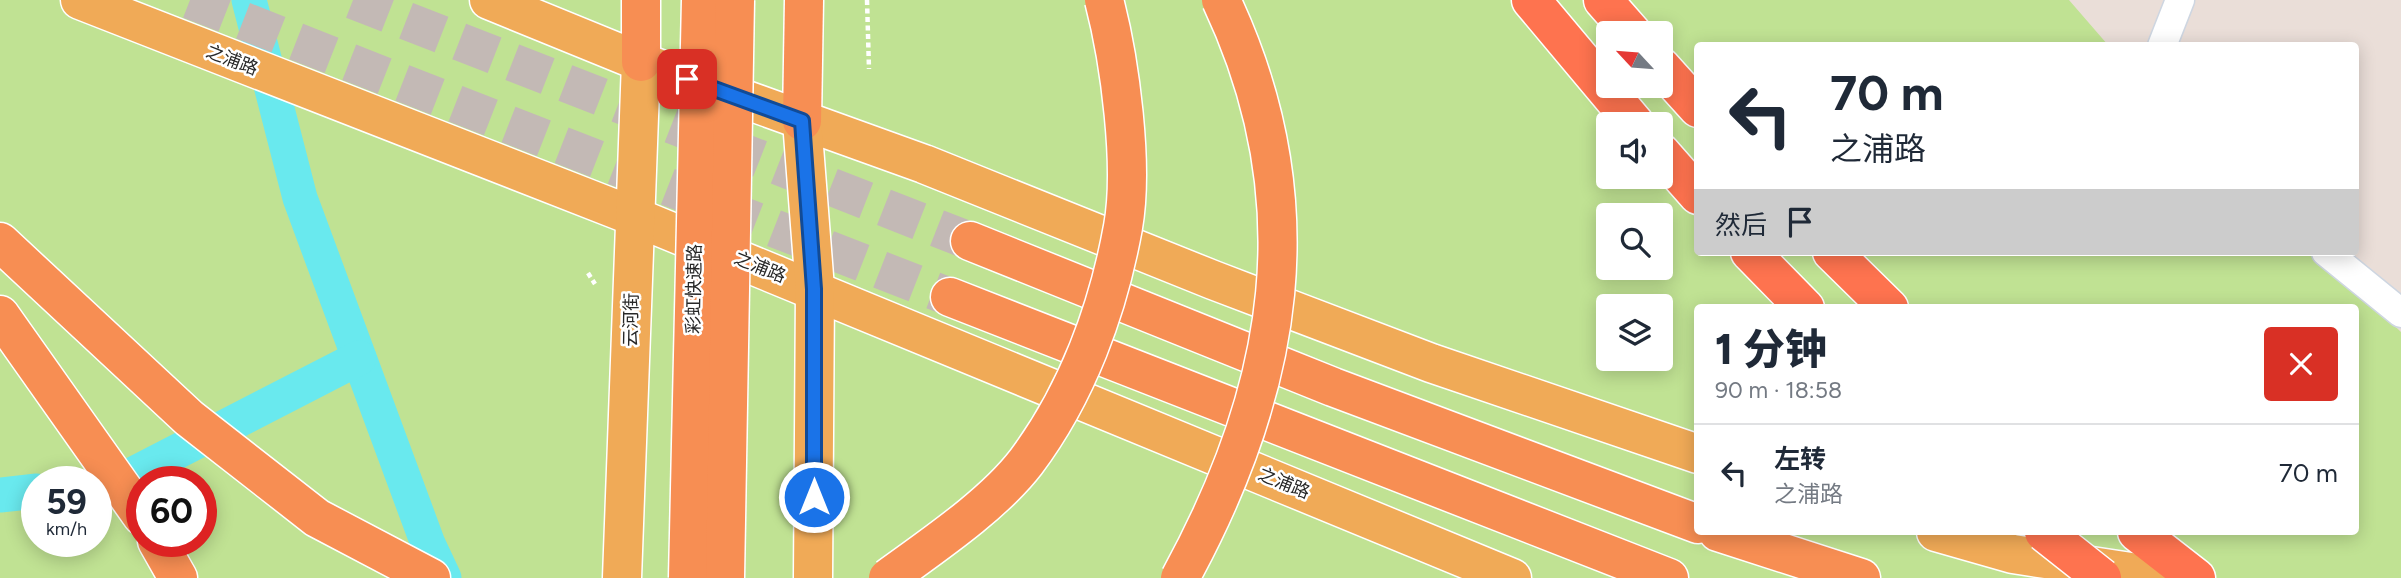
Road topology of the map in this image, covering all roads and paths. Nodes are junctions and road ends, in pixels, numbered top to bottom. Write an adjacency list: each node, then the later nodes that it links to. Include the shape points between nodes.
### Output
1 (80, 0): 23 (main road, 之浦路)
2 (489, 0): 15 (main road)
3 (640, 0): 15 (highway)
4 (701, 0): 48 (highway, 彩虹快速路, bridge)
5 (735, 0): 49 (highway, 彩虹快速路, bridge)
6 (804, 0): 20 (highway)
7 (867, 0): 16 (path)
8 (1104, 0): 51 (highway, bridge, via 1127,166 1124,226 1080,373 1025,463 962,524)
9 (1221, 0): 52 (highway, bridge, via 1243,47 1266,123 1280,240 1274,314 1244,440)
10 (1531, 0): 19 (highway)
11 (1603, 0): 13 (highway)
12 (2180, 0): 14 (street)
13 (1621, 21)
14 (2164, 42)
15 (641, 62): 20 (main road); 23 (main road, 云河街)
16 (869, 69)
17 (1673, 80): 18 (highway)
18 (1694, 104)
19 (1625, 112)
20 (802, 121): 31 (main road); 37 (main road, via 924,164 1431,363)
21 (1673, 167): 22 (highway)
22 (1694, 190)
23 (633, 216): 31 (main road, 之浦路); 47 (main road, 云河街)
24 (970, 241): 39 (highway, via 1333,387)
25 (0, 242): 46 (highway, via 189,418 306,510)
26 (1754, 256): 33 (highway)
27 (1836, 256): 34 (highway)
28 (2331, 256): 35 (street)
29 (588, 273): 30 (path)
30 (597, 287)
31 (814, 289): 50 (main road); 53 (main road, 之浦路)
32 (950, 297): 54 (highway)
33 (1801, 304)
34 (1885, 304)
35 (2401, 313)
36 (0, 315): 38 (highway)
37 (1694, 453)
38 (126, 493)
39 (1694, 522)
40 (1727, 535): 55 (highway)
41 (1946, 535): 57 (main road, via 2013,554)
42 (2048, 535): 56 (highway, bridge)
43 (2141, 535): 58 (highway)
44 (166, 557): 45 (highway)
45 (178, 578)
46 (431, 578)
47 (622, 578)
48 (688, 578)
49 (725, 578)
50 (813, 578)
51 (888, 578)
52 (1180, 578)
53 (1513, 578)
54 (1669, 578)
55 (1861, 578)
56 (2102, 578)
57 (2170, 578)
58 (2196, 578)

